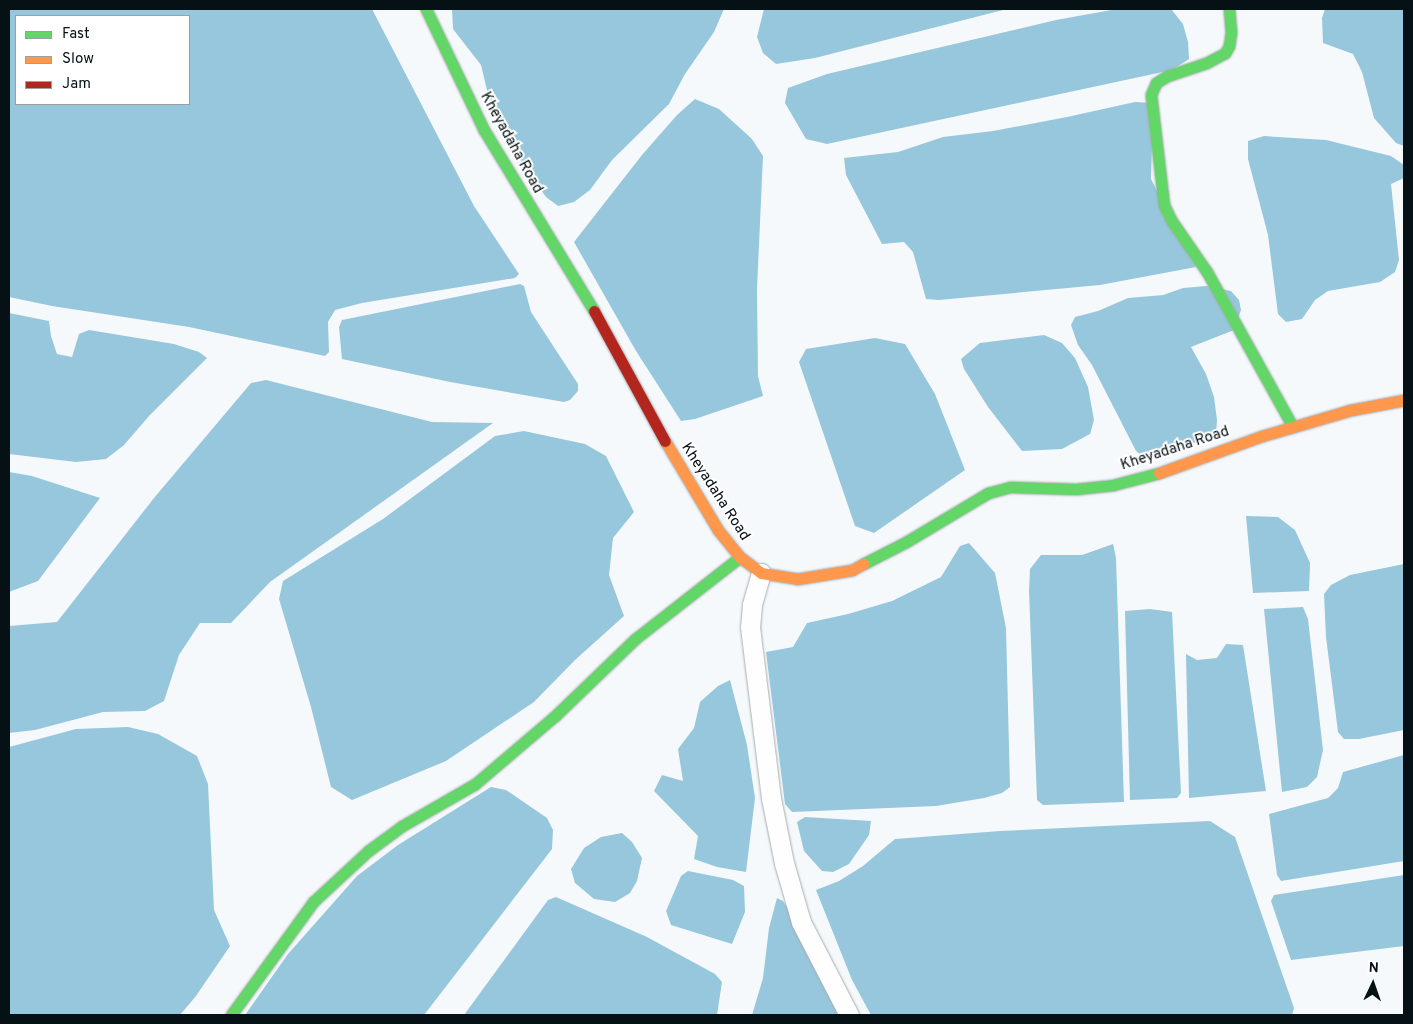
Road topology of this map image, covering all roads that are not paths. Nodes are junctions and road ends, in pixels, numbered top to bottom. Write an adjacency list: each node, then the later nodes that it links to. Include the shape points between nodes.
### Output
1 (426, 9): 5 (main road, Kheyadaha Road, via 484,130 576,280 672,454 718,530)
2 (1229, 9): 4 (main road, via 1231,32 1225,53 1167,76 1156,84 1151,95 1164,205 1207,272)
3 (1404, 400): 4 (main road, Kheyadaha Road, via 1351,410)
4 (1293, 427): 6 (main road, Kheyadaha Road, via 1131,481 1076,489 1010,487 988,493 852,570 796,580)
5 (740, 557): 6 (main road, Kheyadaha Road); 7 (main road, via 636,639 555,716 475,784 402,826 368,851 313,902)
6 (761, 572): 8 (street, via 750,627 771,798 784,864 801,922)
7 (231, 1015)
8 (849, 1015)

